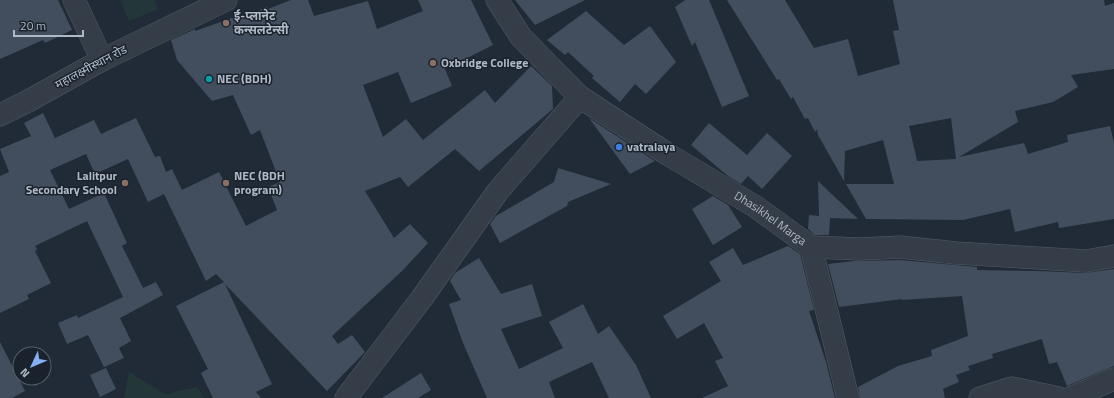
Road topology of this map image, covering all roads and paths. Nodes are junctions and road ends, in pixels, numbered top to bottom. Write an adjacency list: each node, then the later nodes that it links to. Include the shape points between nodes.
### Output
1 (74, 0): 4 (street)
2 (226, 0): 4 (street, महालक्ष्मीस्थान रोड)
3 (497, 0): 5 (street, Dhasikhel Marga, via 521,37)
4 (102, 60): 6 (street, महालक्ष्मीस्थान रोड)
5 (580, 97): 7 (street, Dhasikhel Marga, via 756,207); 10 (street, via 498,191)
6 (0, 115)
7 (811, 247): 8 (street, Dhasikhel Marga, via 900,247 956,254 1086,261); 11 (street)
8 (1114, 256)
9 (1114, 379): 14 (street)
10 (348, 397)
11 (848, 398)
12 (980, 398): 13 (street, via 1012,388)
13 (1059, 398)
14 (1070, 398)

